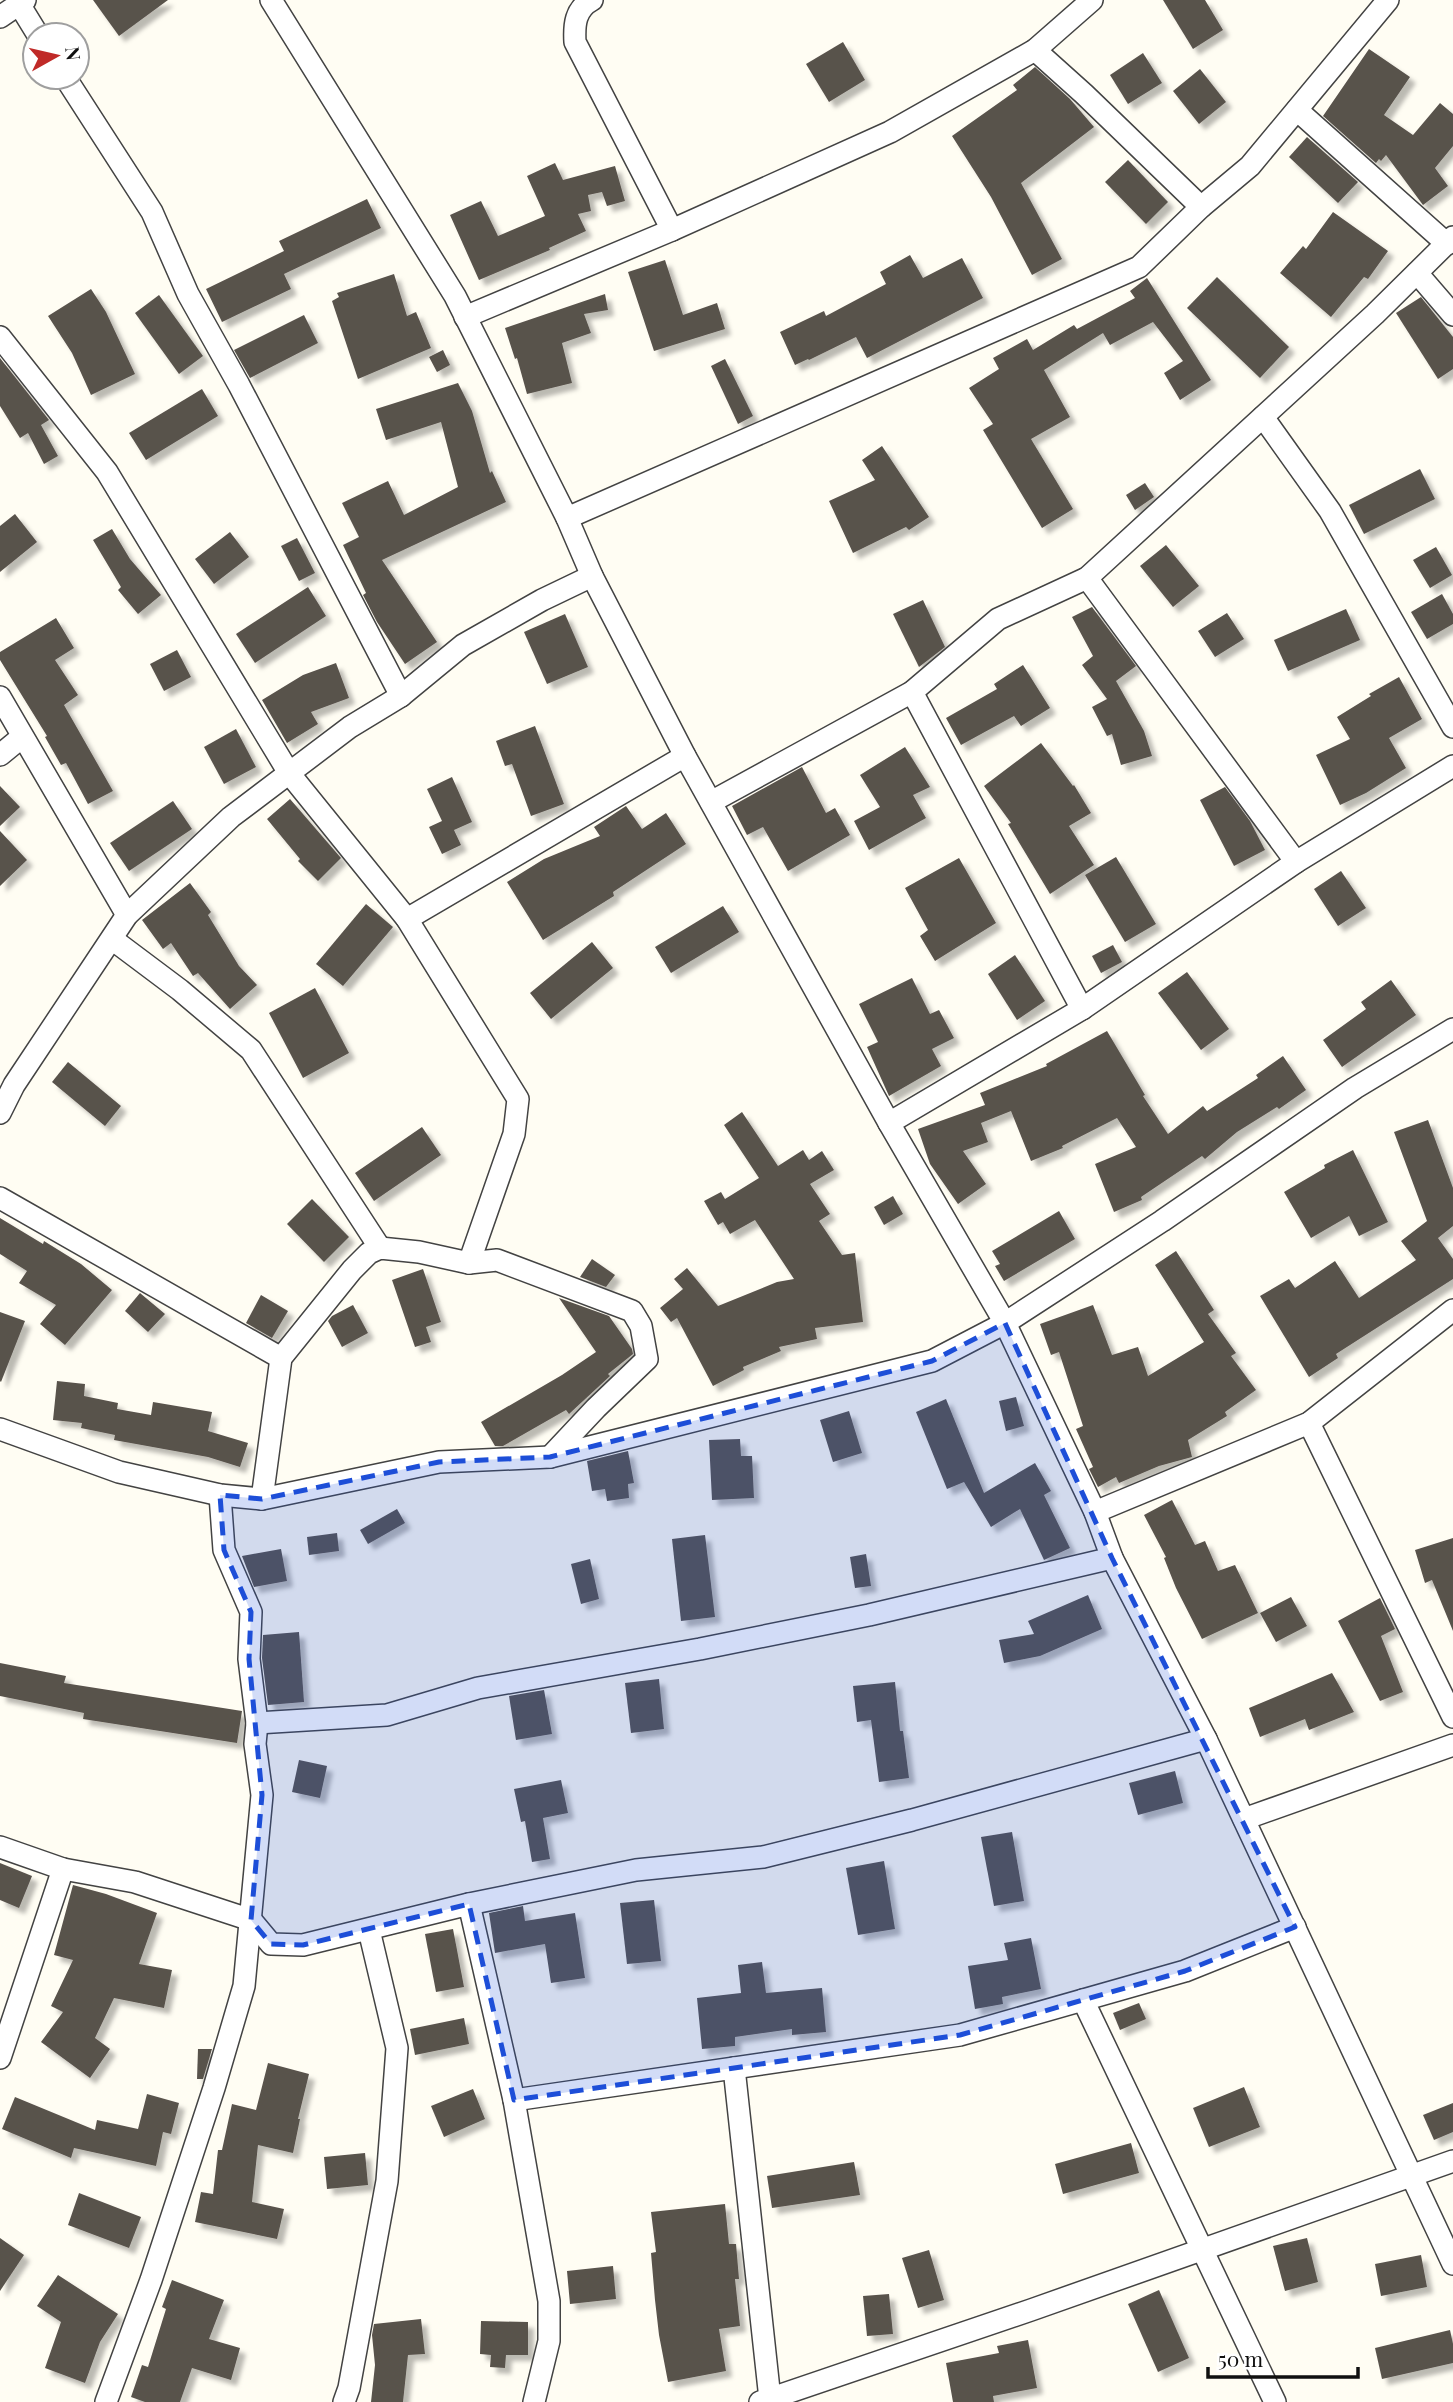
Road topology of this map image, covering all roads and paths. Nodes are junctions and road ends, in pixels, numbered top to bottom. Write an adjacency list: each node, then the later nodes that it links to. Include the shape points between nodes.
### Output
1 (271, 0): 16 (street)
2 (592, 0): 12 (street, via 574,22 575,42)
3 (1092, 0): 8 (street)
4 (1388, 0): 10 (street)
5 (22, 2): 6 (street); 7 (street)
6 (0, 17)
7 (31, 21)
8 (1035, 50): 11 (street); 12 (street, via 890,132)
9 (74, 91): 23 (street, via 152,212 188,293)
10 (1297, 110): 11 (street, via 1250,166); 13 (street)
11 (1201, 207): 19 (street, via 1139,267)
12 (672, 230): 16 (street)
13 (1450, 241): 14 (street)
14 (1417, 273): 15 (street); 18 (street)
15 (1453, 315)
16 (465, 317): 19 (street)
17 (0, 337): 30 (street, via 107,472)
18 (1263, 417): 21 (street); 25 (street, via 1330,511)
19 (567, 518): 20 (street)
20 (592, 576): 23 (street, via 463,645); 28 (street)
21 (1087, 578): 22 (street, via 998,620); 32 (street)
22 (912, 692): 31 (street); 36 (street)
23 (401, 696): 30 (street, via 349,727)
24 (0, 697): 26 (street)
25 (1453, 727)
26 (22, 737): 27 (street); 33 (street)
27 (0, 755)
28 (685, 756): 31 (street); 34 (street)
29 (1453, 766): 32 (street)
30 (289, 772): 33 (street, via 232,817); 34 (street)
31 (712, 803): 39 (street)
32 (1296, 862): 36 (street)
33 (127, 915): 35 (street)
34 (407, 919): 42 (street, via 517,1099 514,1134)
35 (112, 939): 38 (street, via 13,1086); 41 (street, via 251,1050)
36 (1082, 1009): 39 (street)
37 (1453, 1029): 44 (street, via 1354,1088)
38 (0, 1113)
39 (890, 1123): 44 (street)
40 (0, 1198): 45 (street)
41 (380, 1248): 42 (street); 45 (street, via 352,1270)
42 (469, 1263): 48 (street, via 497,1260 632,1311 637,1317 647,1359)
43 (1453, 1310): 46 (street)
44 (1004, 1323): 48 (street, via 932,1361); 51 (street)
45 (281, 1358): 50 (street)
46 (1308, 1423): 51 (street); 53 (street)
47 (0, 1429): 49 (street, via 119,1472)
48 (551, 1457): 50 (street, via 439,1462)
49 (220, 1495): 50 (street); 54 (street, via 224,1550 251,1612 248,1659)
50 (262, 1499)
51 (1095, 1512): 52 (street)
52 (1112, 1558): 54 (street, via 869,1615 478,1688 387,1715); 55 (street)
53 (1453, 1717)
54 (257, 1723): 61 (street, via 262,1795)
55 (1206, 1739): 57 (street); 60 (street, via 763,1857 636,1870)
56 (1453, 1745): 57 (street)
57 (1244, 1819): 62 (street)
58 (0, 1847): 59 (street)
59 (63, 1869): 61 (street, via 135,1882); 65 (street)
60 (469, 1904): 63 (street); 67 (street)
61 (251, 1920): 63 (street, via 271,1944 303,1945); 73 (street, via 244,1986 215,2088)
62 (1295, 1927): 64 (street, via 1185,1971); 69 (street)
63 (369, 1930): 74 (street, via 397,2048 387,2181)
64 (1083, 2000): 66 (street, via 960,2035); 70 (street)
65 (0, 2058)
66 (734, 2068): 67 (street); 72 (street)
67 (514, 2100): 75 (street, via 549,2301 549,2341)
68 (1453, 2161): 69 (street)
69 (1412, 2176): 70 (street); 71 (street)
70 (1201, 2250): 72 (street); 76 (street)
71 (1453, 2264)
72 (765, 2400)
73 (106, 2402)
74 (344, 2402)
75 (534, 2402)
76 (1275, 2402)

